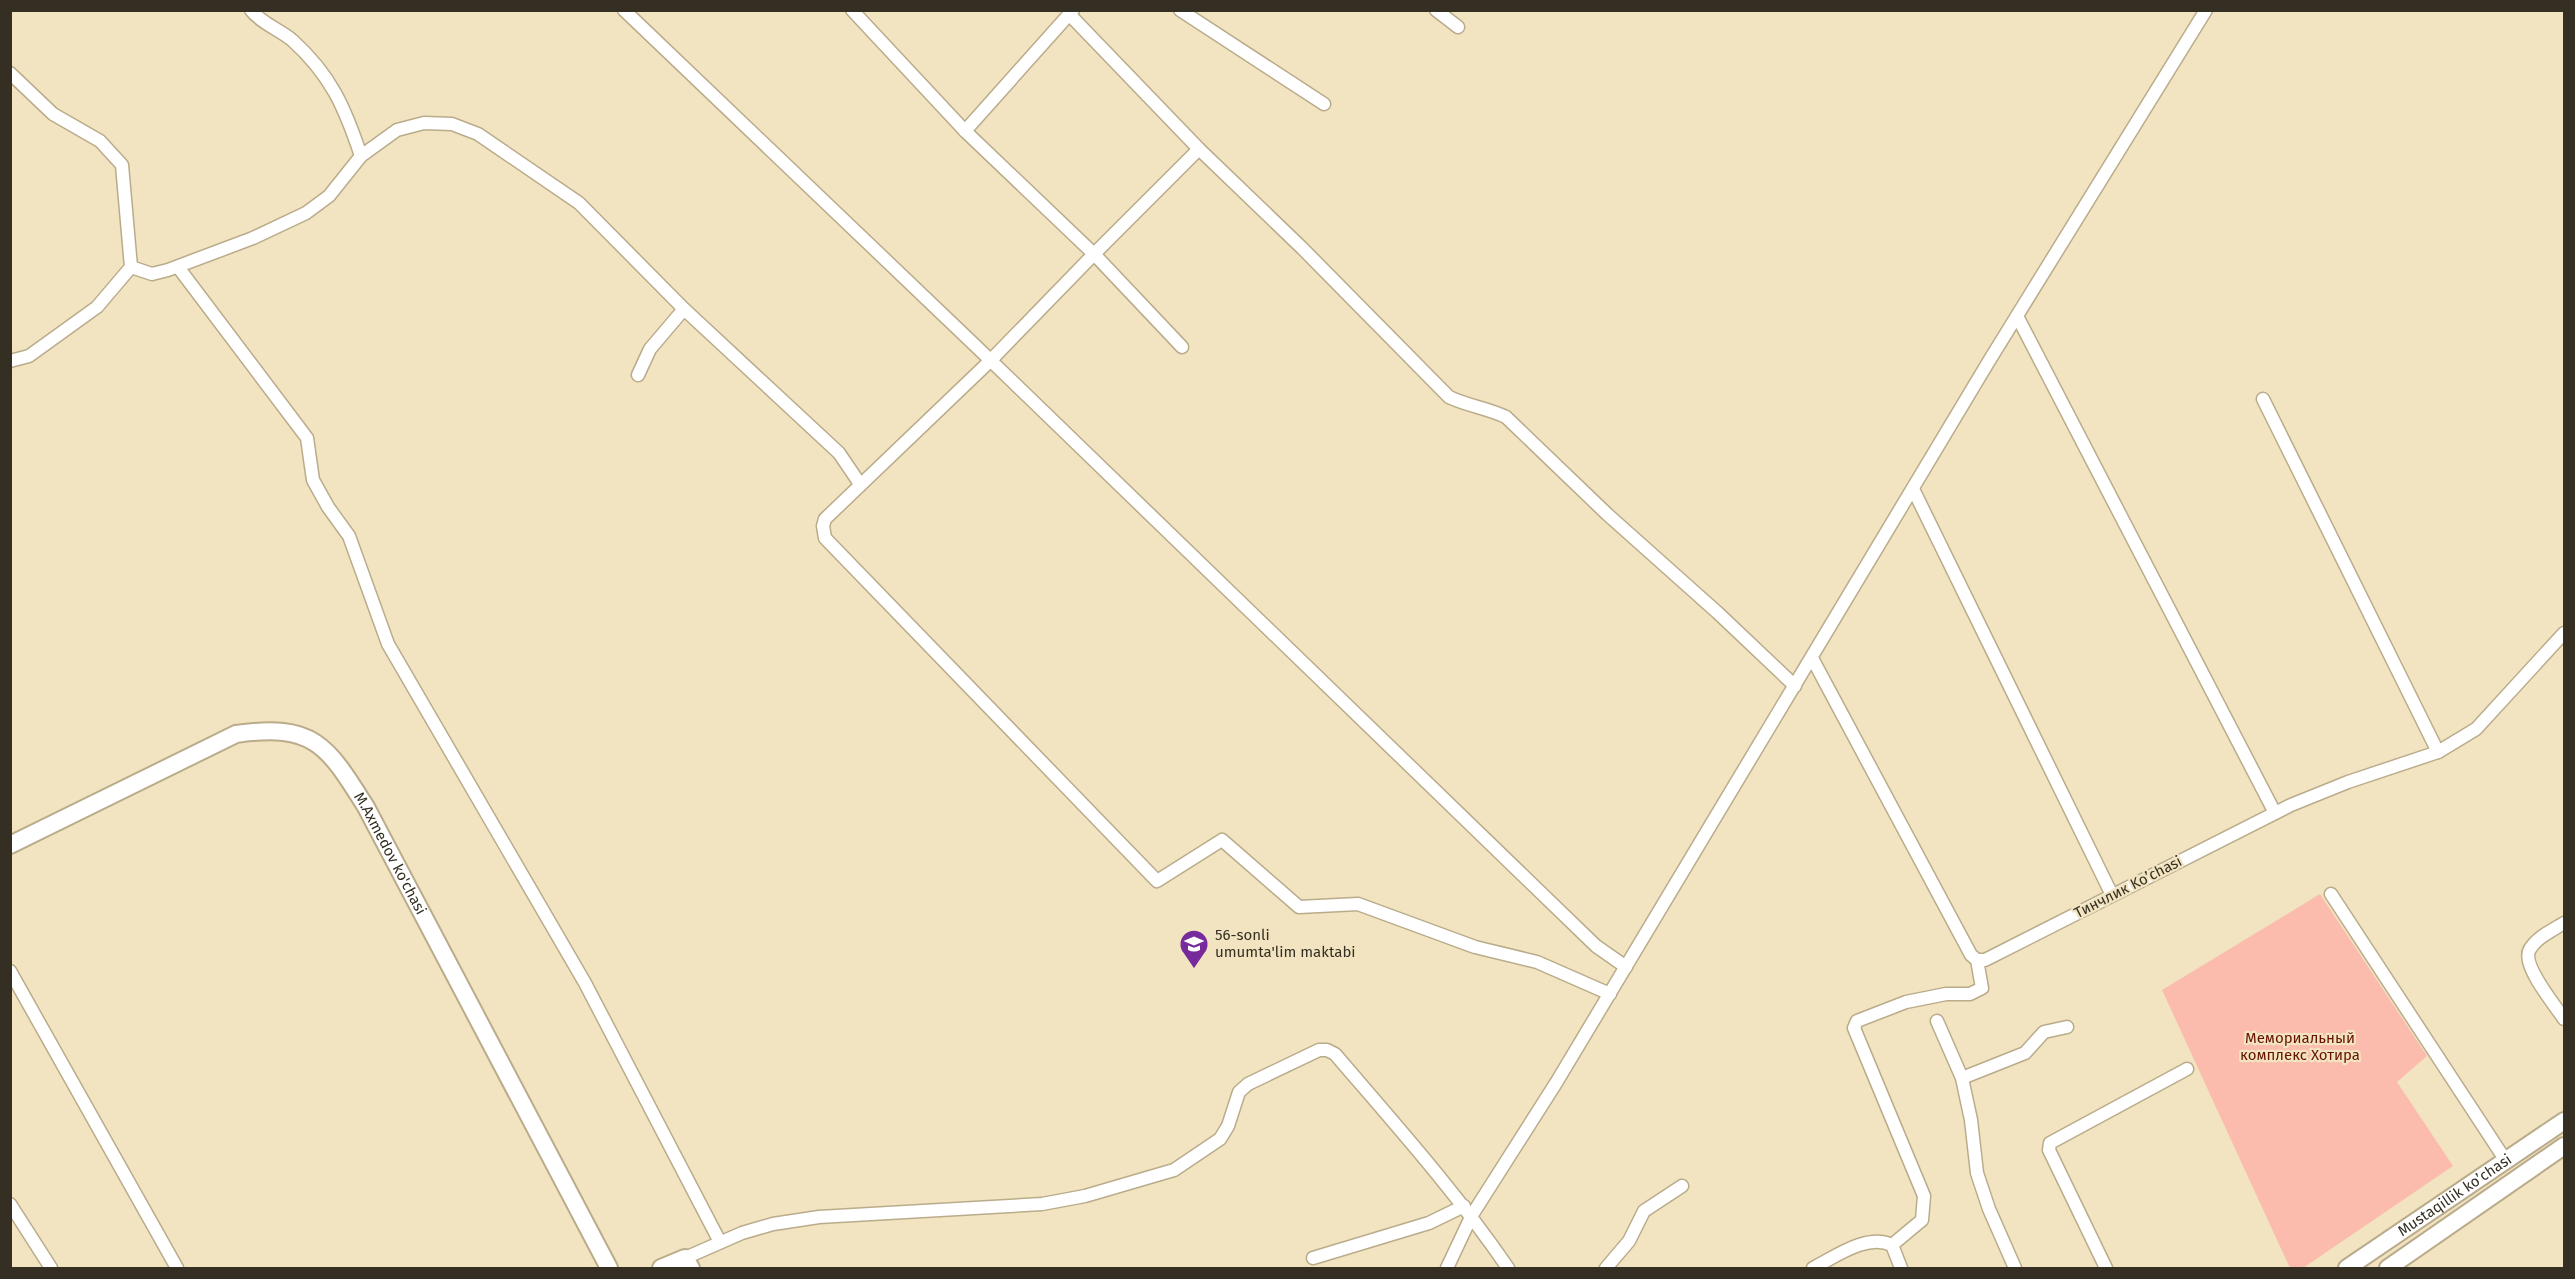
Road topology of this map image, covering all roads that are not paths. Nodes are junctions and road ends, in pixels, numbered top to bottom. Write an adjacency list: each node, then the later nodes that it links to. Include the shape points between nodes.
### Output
1 (251, 10): 13 (street, via 260,21 290,38 325,74 337,92)
2 (624, 10): 20 (street)
3 (852, 10): 11 (street)
4 (1180, 10): 10 (street)
5 (1436, 10): 8 (street)
6 (2206, 10): 18 (street)
7 (1071, 12): 11 (street); 12 (street)
8 (1458, 27)
9 (10, 73): 15 (street, via 53,114 100,141 123,165)
10 (1324, 104)
11 (965, 131): 14 (street)
12 (1200, 149): 14 (street); 28 (street, via 1449,397 1506,417)
13 (361, 156): 16 (street, via 329,196 306,213); 17 (street, via 397,130 424,123 452,124 478,134 579,203)
14 (1094, 254): 19 (street); 20 (street)
15 (132, 267): 16 (street, via 152,274); 21 (street, via 97,307 29,356)
16 (178, 267): 50 (street, via 307,438 313,480 349,536 388,644 585,983)
17 (684, 309): 22 (street, via 650,350); 24 (street, via 838,453)
18 (2017, 316): 25 (street); 30 (street)
19 (1182, 347)
20 (990, 361): 24 (street); 36 (street, via 1596,946)
21 (10, 362)
22 (638, 375)
23 (2262, 399): 29 (street)
24 (860, 484): 38 (street, via 825,519 825,538 1157,881 1221,840 1299,907 1358,904 1475,947 1537,962)
25 (1913, 489): 27 (street); 33 (street)
26 (2565, 633): 29 (street, Тинчлик Ko’chasi, via 2476,729)
27 (1812, 657): 28 (street); 35 (street)
28 (1795, 686): 36 (street)
29 (2438, 752): 30 (street, Тинчлик Ko’chasi, via 2348,782)
30 (2275, 813): 33 (street, Тинчлик Ko’chasi)
31 (10, 845): 57 (main road, M.Axmedov ko'chasi, via 236,734 267,730 307,736 338,762 366,807)
32 (2331, 894): 46 (street)
33 (2112, 895): 35 (street, Тинчлик Ko’chasi, via 1984,960)
34 (2565, 923): 39 (street, via 2535,942 2528,951 2527,964)
35 (1977, 960): 51 (street, via 1982,988 1970,994 1906,1002 1857,1021 1854,1028 1924,1196 1922,1220)
36 (1626, 968): 38 (street)
37 (10, 971): 56 (street)
38 (1610, 994): 49 (street)
39 (2565, 1019)
40 (1937, 1021): 43 (street)
41 (2067, 1027): 43 (street, via 2044,1032 2025,1053)
42 (2187, 1069): 64 (street, via 2050,1143 2049,1150)
43 (1962, 1078): 63 (street, via 1977,1173)
44 (2565, 1121): 46 (main road, Mustaqillik ko’chasi)
45 (2565, 1146): 66 (main road, Mustaqillik ko’chasi)
46 (2506, 1161): 65 (main road, Mustaqillik ko’chasi)
47 (1682, 1186): 60 (street, via 1644,1211 1629,1241)
48 (10, 1204): 55 (street)
49 (1468, 1211): 50 (street, via 1335,1054 1319,1050 1248,1084 1239,1092 1220,1139 1168,1172 1042,1204 819,1217 773,1224); 52 (street); 58 (street); 59 (street)
50 (720, 1242): 53 (street)
51 (1892, 1245): 61 (street, via 1882,1240 1855,1247); 62 (street)
52 (1313, 1258)
53 (688, 1263): 54 (main road)
54 (662, 1268)
55 (51, 1269)
56 (177, 1269)
57 (609, 1269)
58 (1447, 1269)
59 (1508, 1269)
60 (1606, 1269)
61 (1813, 1269)
62 (1901, 1269)
63 (2015, 1269)
64 (2106, 1269)
65 (2347, 1269)
66 (2388, 1269)

